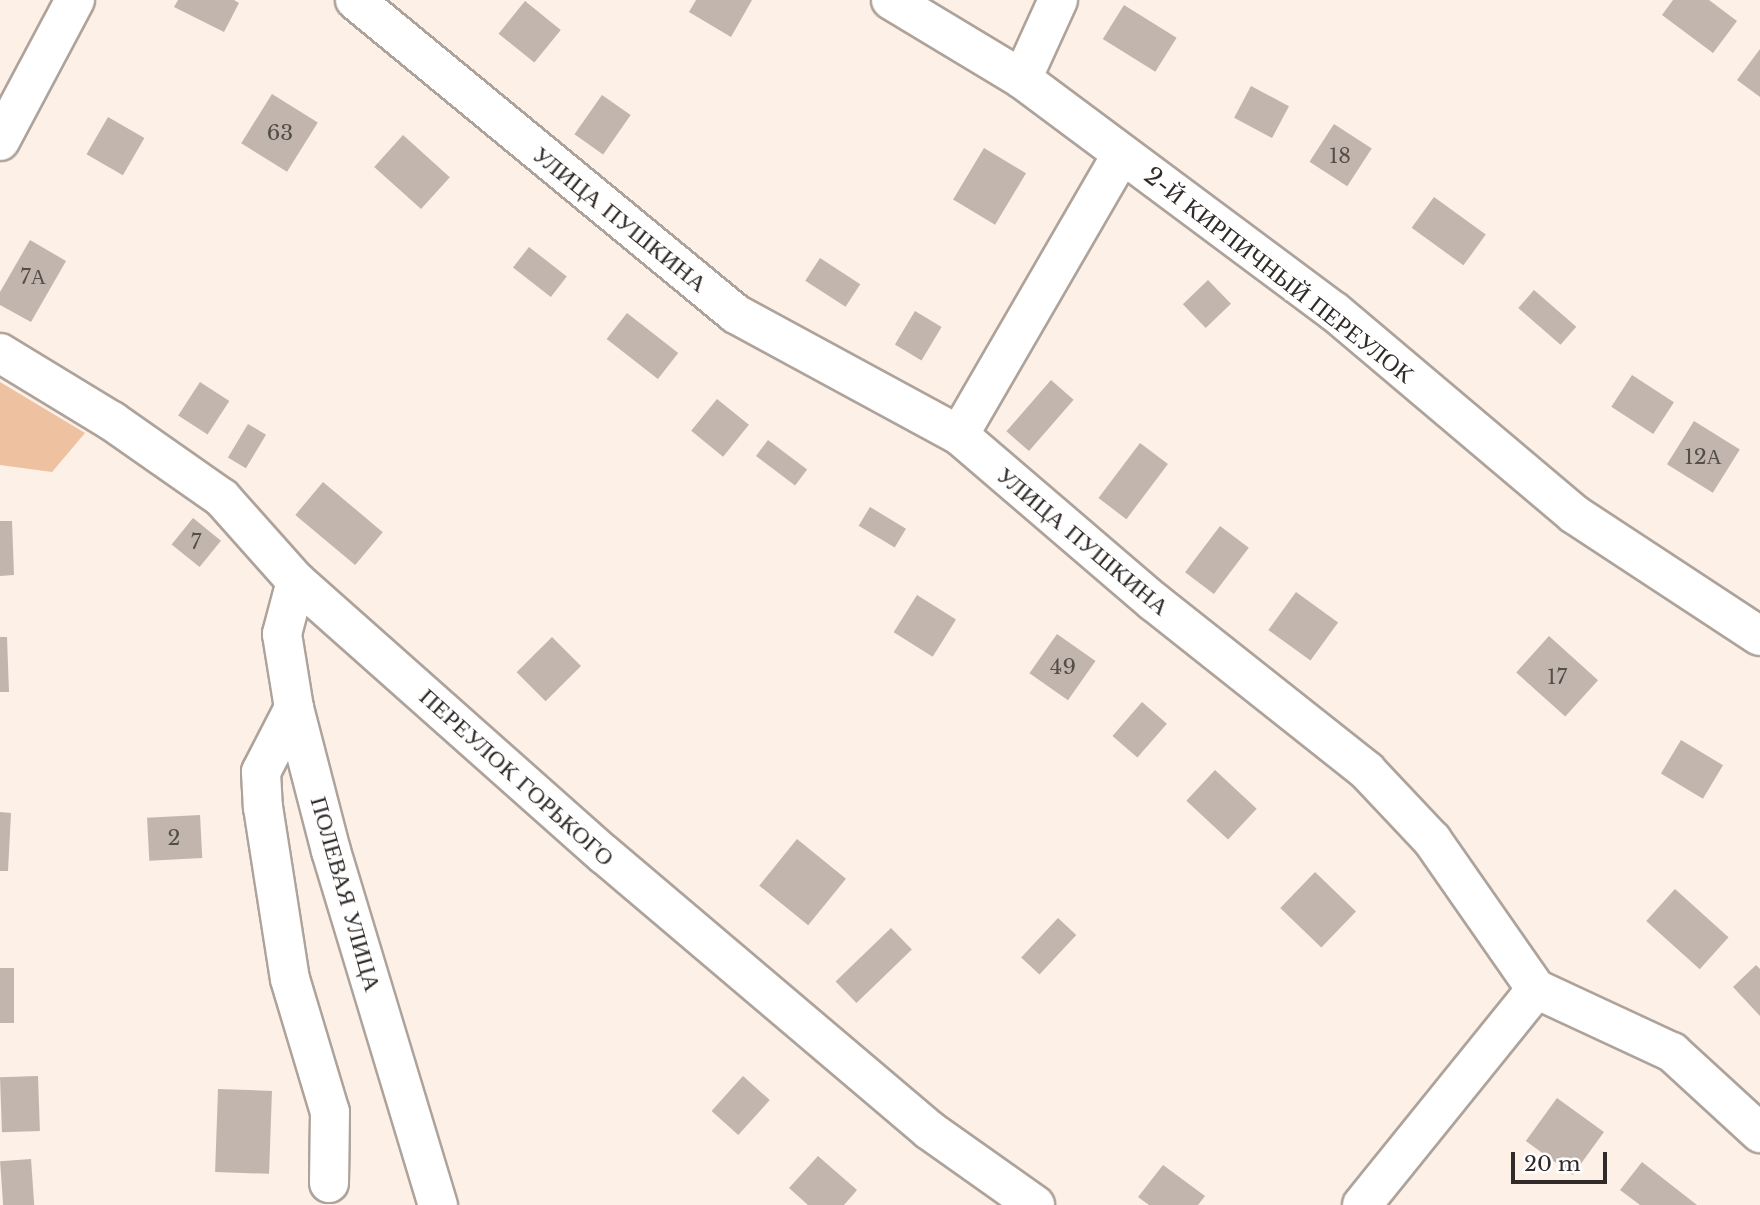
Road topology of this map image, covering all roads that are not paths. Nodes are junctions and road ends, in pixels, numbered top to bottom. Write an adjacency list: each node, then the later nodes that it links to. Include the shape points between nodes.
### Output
1 (75, 0): 6 (street)
2 (355, 0): 9 (street, УЛИЦА ПУШКИНА, via 736,314)
3 (891, 0): 5 (street, 2-Й КИРПИЧНЫЙ ПЕРЕУЛОК)
4 (1058, 0): 5 (street)
5 (1022, 79): 7 (street, 2-Й КИРПИЧНЫЙ ПЕРЕУЛОК)
6 (0, 141)
7 (1121, 155): 9 (street); 11 (street, 2-Й КИРПИЧНЫЙ ПЕРЕУЛОК, via 1335,312 1574,514)
8 (0, 353): 10 (street, ПЕРЕУЛОК ГОРЬКОГО, via 112,421 222,498)
9 (959, 435): 13 (street, УЛИЦА ПУШКИНА, via 1154,602 1367,771 1432,840)
10 (296, 580): 12 (street, ПОЛЕВАЯ УЛИЦА, via 282,634); 17 (street, ПЕРЕУЛОК ГОРЬКОГО, via 605,855 929,1130)
11 (1760, 636)
12 (294, 708): 15 (street, via 261,772 263,807 290,979 330,1112); 16 (street, ПОЛЕВАЯ УЛИЦА, via 331,851)
13 (1536, 989): 14 (street, via 1672,1052); 18 (street)
14 (1760, 1133)
15 (328, 1183)
16 (438, 1205)
17 (1035, 1205)
18 (1362, 1205)

